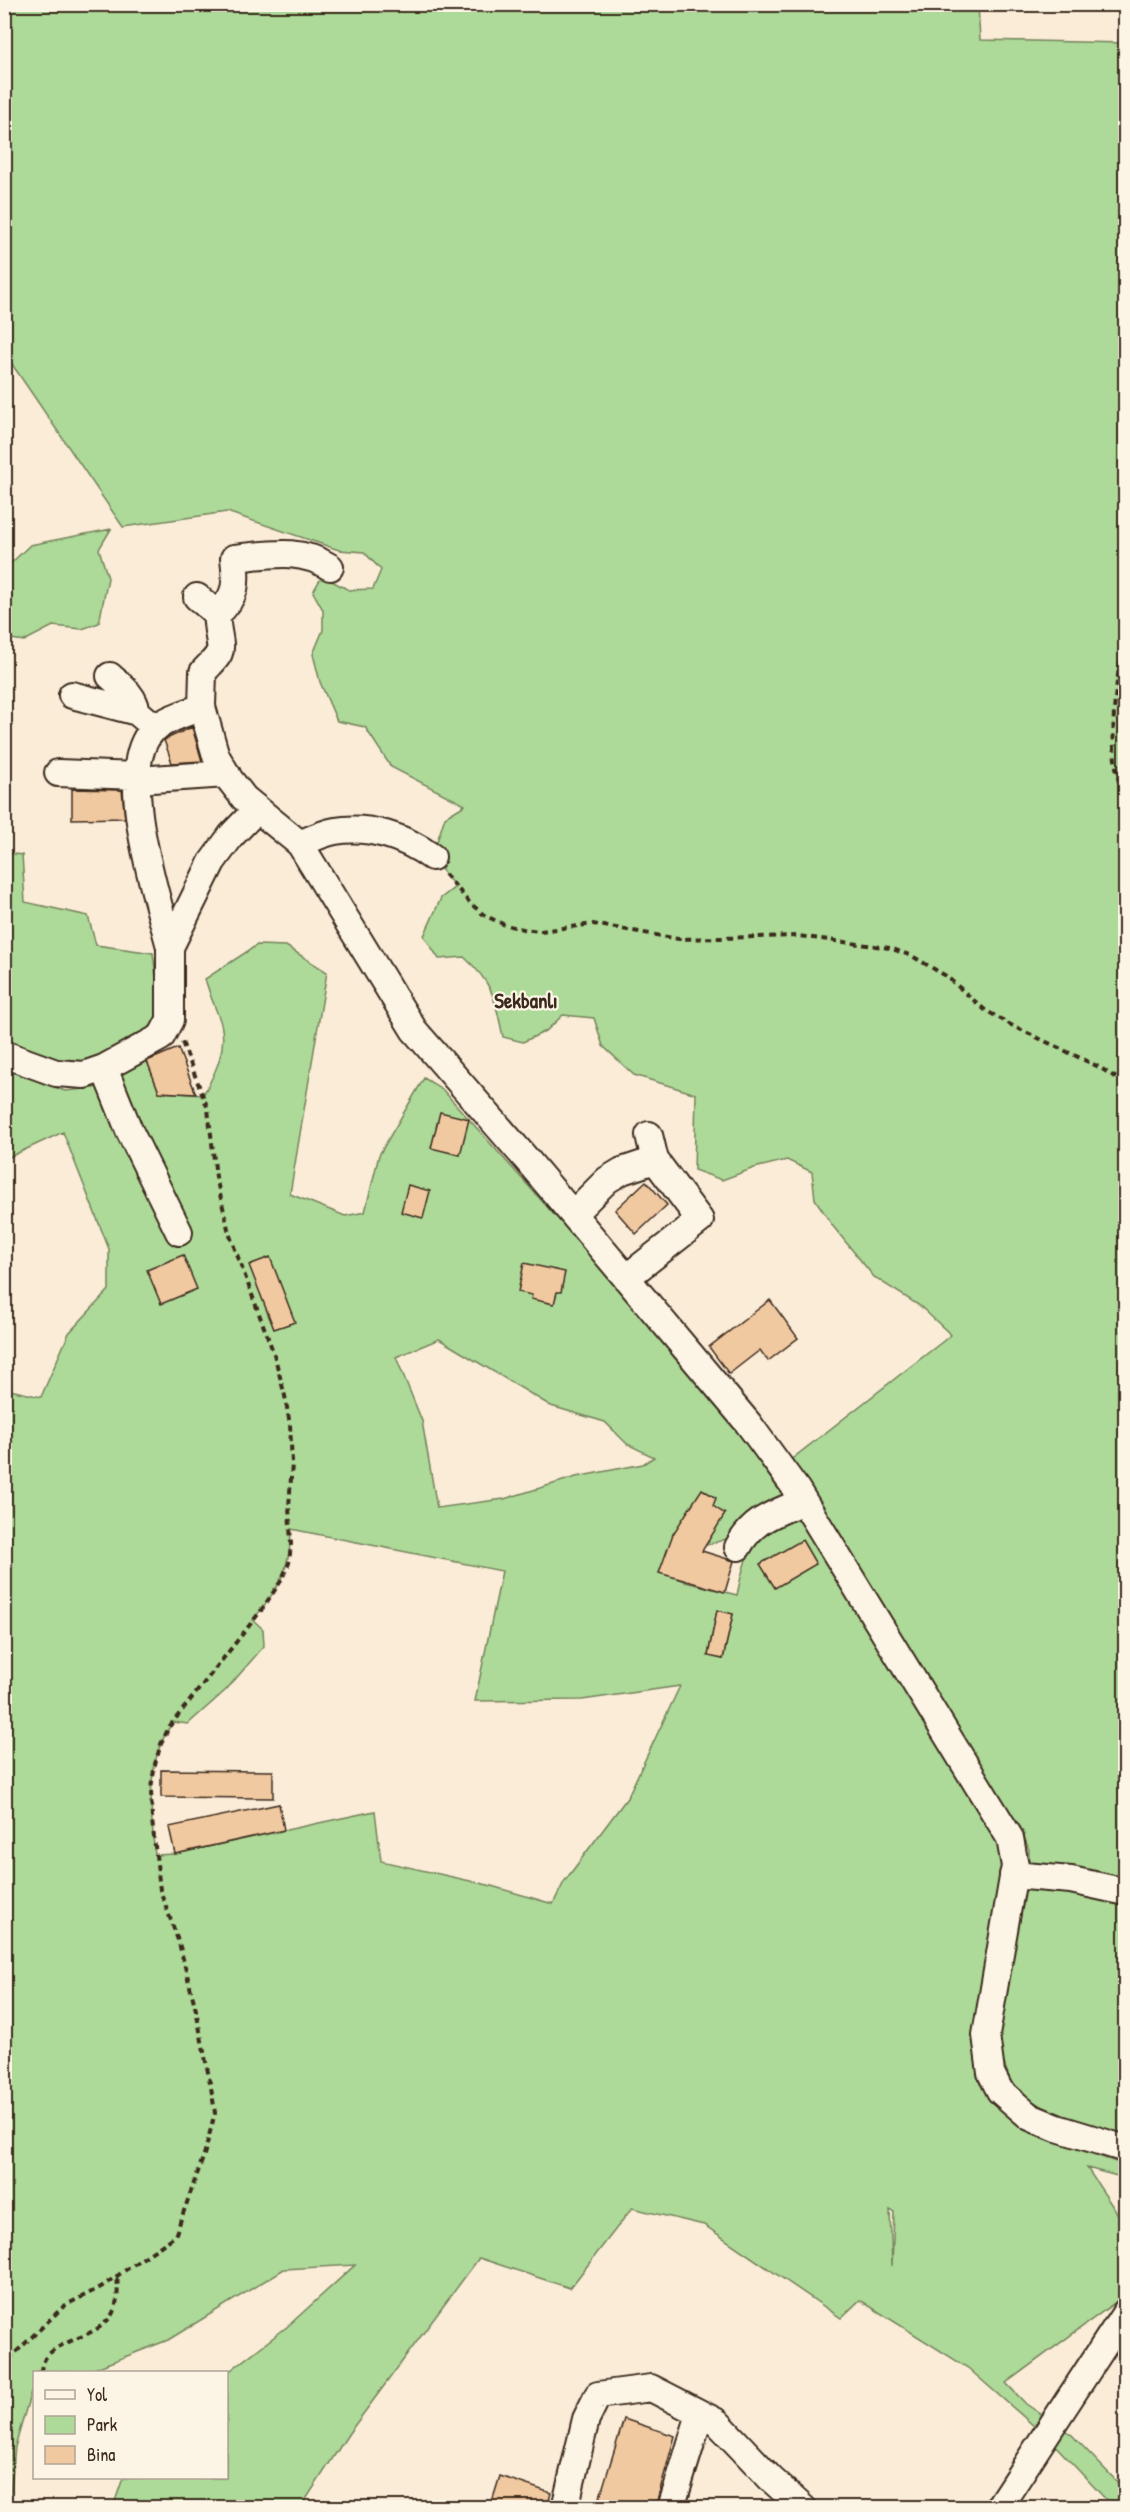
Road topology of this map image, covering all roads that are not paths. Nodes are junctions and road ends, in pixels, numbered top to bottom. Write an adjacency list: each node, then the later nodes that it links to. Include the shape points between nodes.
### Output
1 (330, 567): 3 (street, via 304,554 234,558 234,593)
2 (197, 597): 3 (street)
3 (217, 614): 6 (street, via 215,626 221,647 203,672)
4 (110, 676): 7 (street, via 128,692)
5 (72, 695): 7 (street)
6 (202, 706): 7 (street); 9 (street, via 216,756)
7 (146, 720): 10 (street, via 150,733)
8 (58, 773): 10 (street)
9 (227, 774): 10 (street); 11 (street)
10 (137, 778): 14 (street, via 136,798)
11 (256, 809): 12 (street); 14 (street, via 212,862)
12 (300, 844): 13 (street, via 336,830 359,830 402,838); 19 (street, via 414,1030)
13 (432, 857)
14 (170, 947): 16 (street, via 170,1020 161,1037)
15 (4, 1054): 16 (street, via 35,1067 72,1075)
16 (104, 1068): 20 (street, via 129,1130)
17 (649, 1135): 18 (street)
18 (655, 1160): 19 (street, via 607,1180); 21 (street, via 700,1220)
19 (573, 1214): 21 (street)
20 (179, 1232)
21 (626, 1278): 22 (street, via 748,1423)
22 (803, 1501): 23 (street, via 757,1522); 24 (street, via 1004,1826 1014,1849)
23 (738, 1547)
24 (1013, 1875): 25 (street, via 1071,1880); 26 (street, via 986,2035 991,2073 1000,2091 1030,2117)
25 (1125, 1892)
26 (1125, 2149)
27 (1125, 2312): 32 (street)
28 (700, 2414): 29 (street, via 651,2388 598,2395 586,2418); 30 (street); 31 (street, via 717,2422)
29 (565, 2508)
30 (671, 2508)
31 (803, 2508)
32 (998, 2508)

